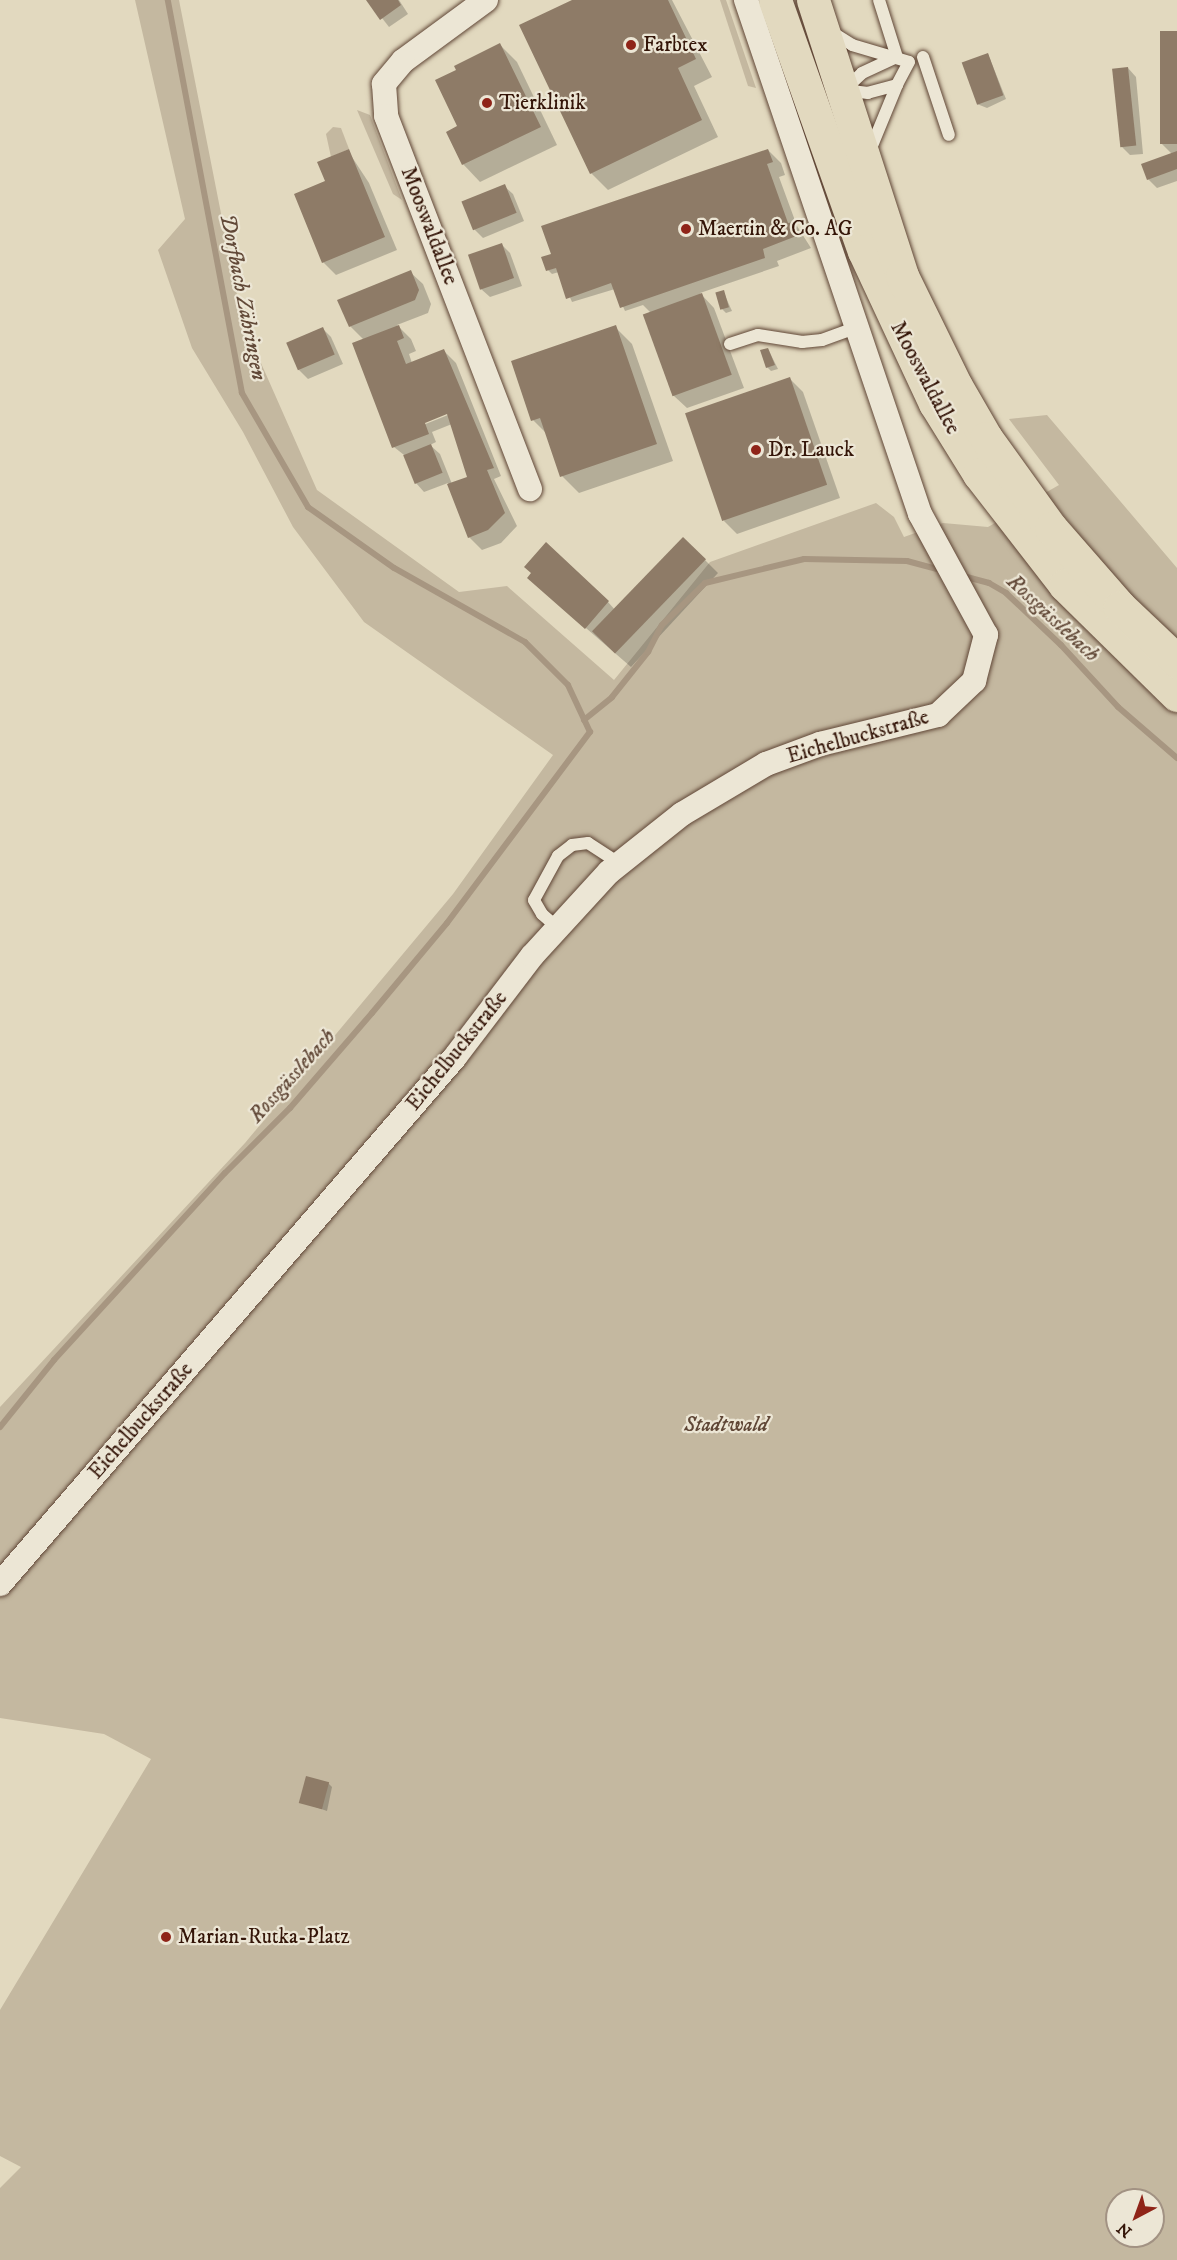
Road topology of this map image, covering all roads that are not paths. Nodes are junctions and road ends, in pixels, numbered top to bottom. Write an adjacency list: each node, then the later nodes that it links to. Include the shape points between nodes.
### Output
1 (486, 0): 14 (street, Mooswaldallee, via 402,61 384,84 387,116)
2 (746, 0): 12 (street, Mooswaldallee)
3 (775, 0): 9 (main road, Mooswaldallee)
4 (879, 0): 6 (lane)
5 (818, 13): 6 (lane, via 852,45); 9 (main road, Mooswaldallee)
6 (897, 57): 8 (lane, via 909,62); 9 (lane)
7 (923, 57): 10 (lane)
8 (897, 85): 9 (lane, via 868,93); 11 (lane)
9 (827, 96): 11 (main road, Mooswaldallee); 17 (main road, Mooswaldallee, via 864,251 895,323 954,434 979,474 1065,585)
10 (949, 135)
11 (864, 163): 16 (main road, Mooswaldallee, via 910,295 986,438 1025,494 1094,578)
12 (858, 327): 13 (lane, via 822,340 794,341 758,335); 15 (street, Mooswaldallee, via 920,514)
13 (730, 344)
14 (530, 489)
15 (986, 635): 18 (street, Eichelbuckstraße, via 974,681 938,715 819,744 766,764 682,814)
16 (1177, 661)
17 (1177, 696)
18 (620, 864): 19 (street, Eichelbuckstraße); 19 (lane, via 588,843 572,845 558,856 534,900 542,914)
19 (558, 928): 20 (street, Eichelbuckstraße, via 455,1057)
20 (0, 1584)

